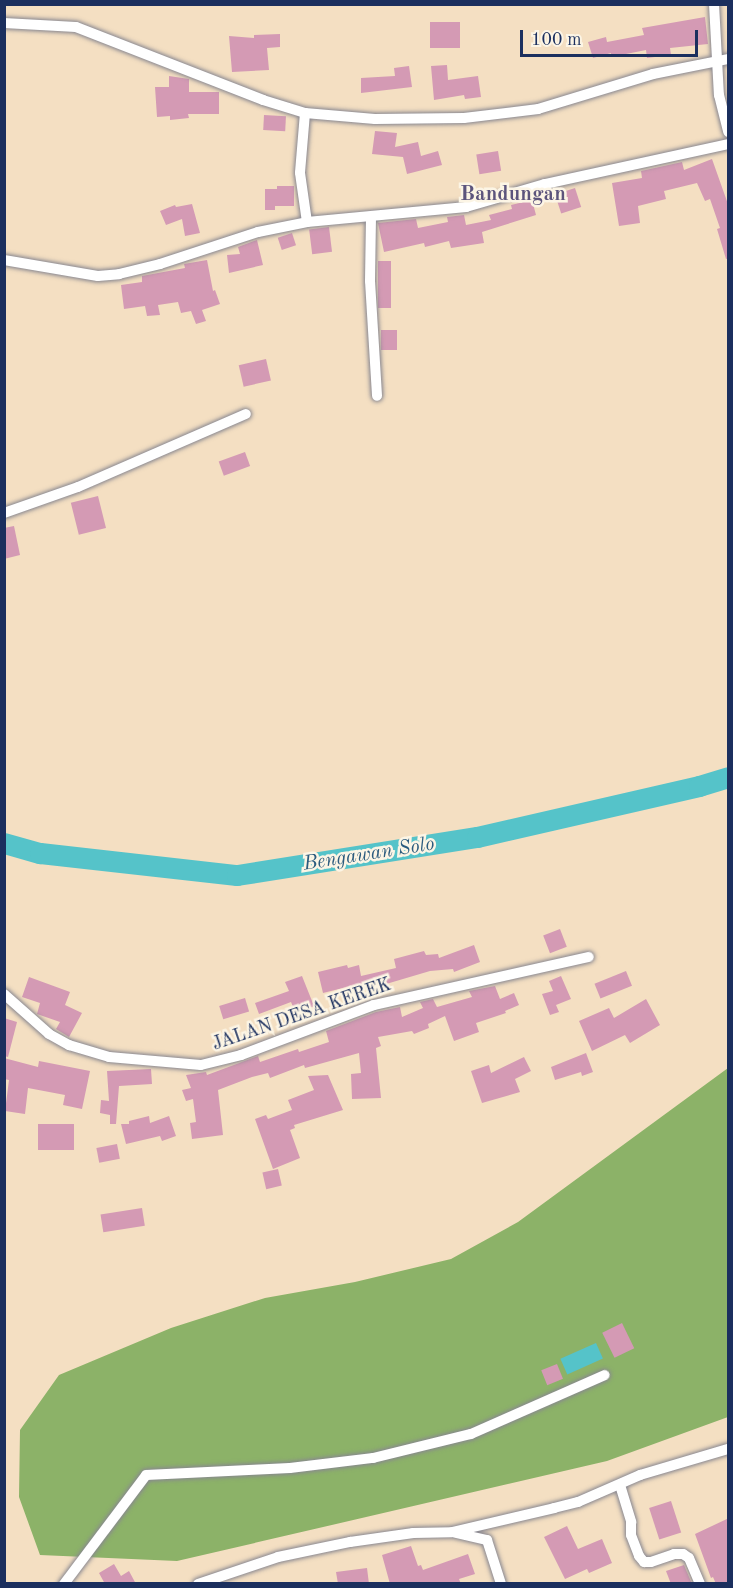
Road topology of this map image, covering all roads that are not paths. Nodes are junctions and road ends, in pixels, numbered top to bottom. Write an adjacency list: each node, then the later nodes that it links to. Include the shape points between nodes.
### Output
1 (714, 4): 3 (street)
2 (4, 23): 4 (street, via 76,27)
3 (723, 59): 4 (street, via 653,74 538,109 416,120); 5 (street, via 719,95)
4 (305, 113): 8 (street, via 300,173)
5 (729, 132)
6 (729, 144): 7 (street, via 545,184 466,207)
7 (370, 217): 8 (street); 10 (street)
8 (307, 222): 9 (street, via 258,232 119,274 98,276)
9 (4, 260)
10 (377, 396)
11 (246, 414): 12 (street, via 78,487)
12 (4, 513)
13 (589, 957): 14 (street, JALAN DESA KEREK, via 374,1005 241,1055 201,1065 109,1058 69,1045 49,1034)
14 (4, 994)
15 (605, 1375): 19 (street, via 471,1434 373,1458 290,1468 146,1475)
16 (729, 1449): 17 (street, via 640,1475)
17 (620, 1485): 18 (street, via 578,1502); 22 (street, via 639,1556 644,1562 651,1562 683,1554)
18 (452, 1532): 20 (street, via 413,1533 340,1544 278,1557); 21 (street, via 487,1540)
19 (64, 1584)
20 (198, 1584)
21 (501, 1584)
22 (700, 1584)

